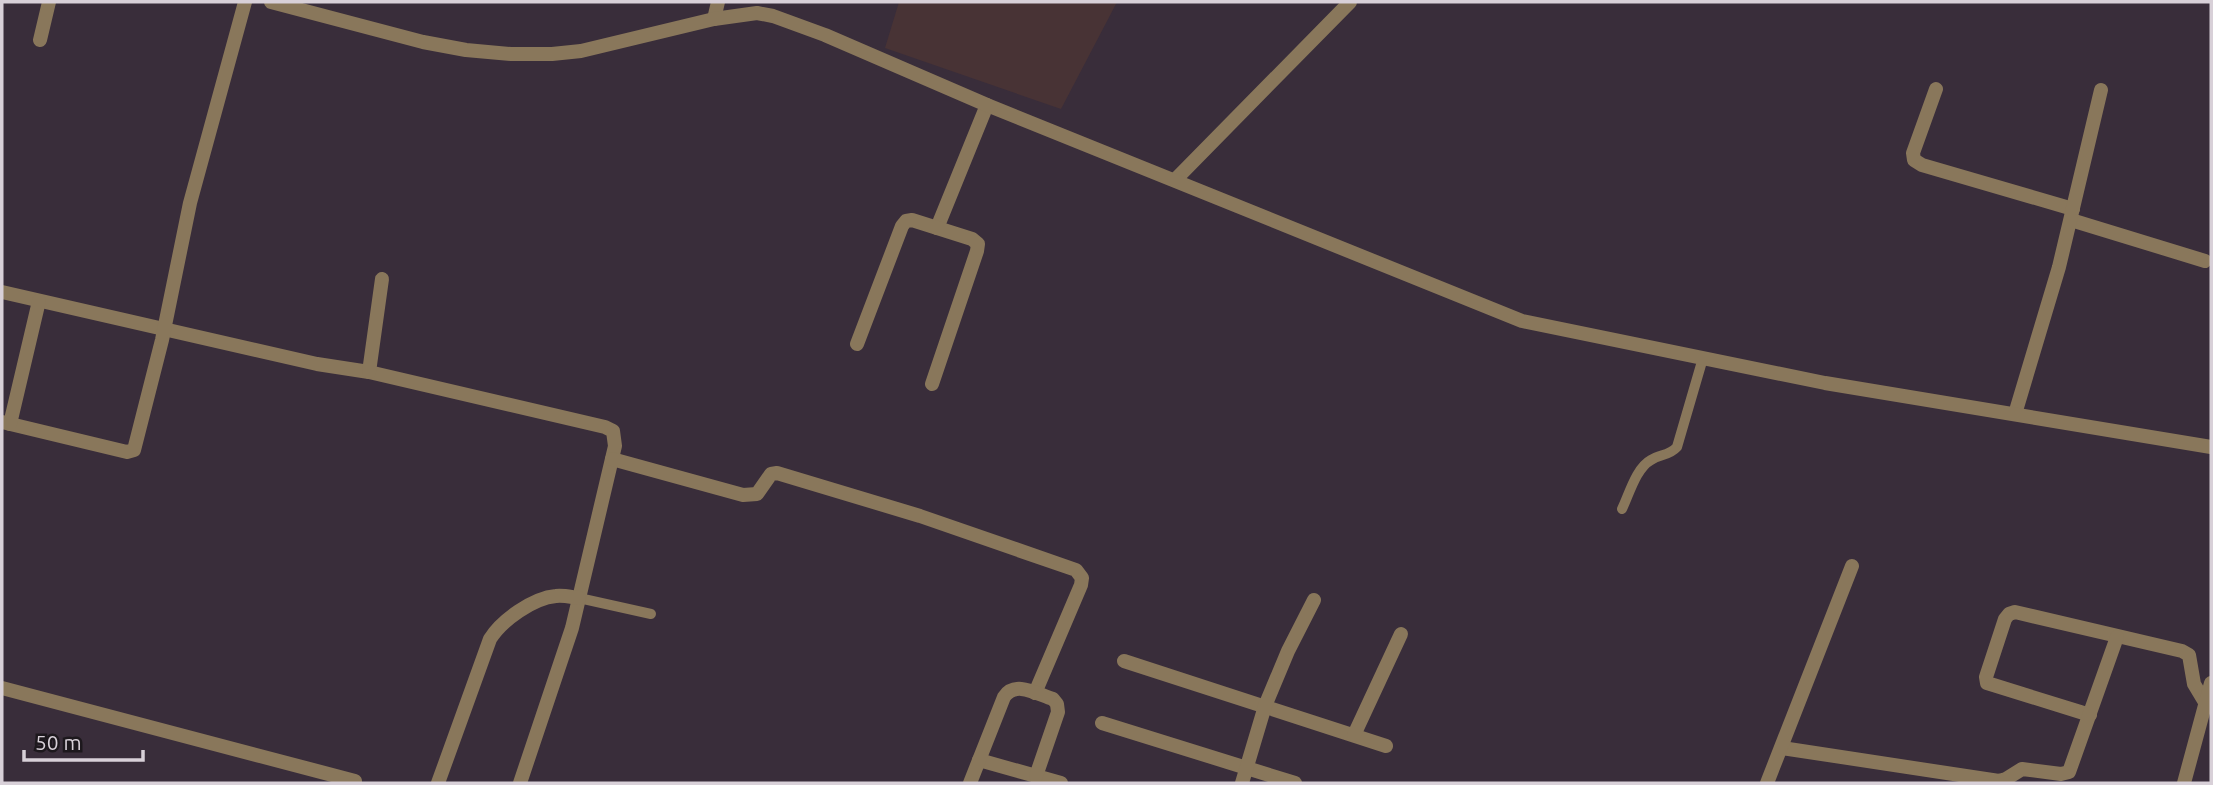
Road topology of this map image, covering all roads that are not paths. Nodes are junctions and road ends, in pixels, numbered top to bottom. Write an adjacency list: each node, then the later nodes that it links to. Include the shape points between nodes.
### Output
1 (49, 2): 8 (street)
2 (245, 2): 19 (street, via 190,203)
3 (271, 2): 6 (street)
4 (718, 2): 7 (street)
5 (1350, 2): 12 (street)
6 (299, 5): 7 (street, via 423,42 511,54 581,51)
7 (714, 19): 11 (street, via 757,13 773,16)
8 (40, 40)
9 (1936, 89): 13 (street, via 1914,160)
10 (2101, 90): 13 (street)
11 (987, 104): 12 (street); 14 (street)
12 (1175, 180): 21 (street, via 1522,321)
13 (2072, 214): 15 (street); 24 (street)
14 (937, 228): 20 (street, via 912,220 902,226); 23 (street, via 978,244)
15 (2205, 261)
16 (382, 279): 22 (street)
17 (2, 292): 18 (street)
18 (39, 301): 19 (street); 25 (street)
19 (164, 328): 22 (street); 25 (street, via 131,453)
20 (857, 344)
21 (1703, 358): 24 (street); 28 (lane, via 1676,447 1671,454 1648,461)
22 (369, 372): 27 (street, via 605,427 615,437)
23 (932, 384)
24 (2015, 414): 26 (street)
25 (6, 423)
26 (2211, 447)
27 (612, 459): 30 (street); 38 (street, via 743,495 757,494 766,478 777,473 1076,570 1081,585)
28 (1622, 509)
29 (1852, 566): 45 (street)
30 (579, 598): 32 (lane); 50 (street, via 545,598 498,626); 51 (street)
31 (1314, 600): 40 (street)
32 (651, 614)
33 (1401, 634): 43 (street)
34 (2117, 637): 39 (street, via 2189,655 2194,684); 41 (street); 41 (street, via 2015,612 2005,619 1987,683)
35 (1124, 661): 40 (street)
36 (2211, 683): 39 (street)
37 (2, 688): 49 (street)
38 (1035, 693): 46 (street, via 1015,687 1009,690); 48 (street, via 1058,704)
39 (2206, 704): 57 (street)
40 (1265, 706): 43 (street); 47 (street)
41 (2090, 715): 45 (street, via 2069,772 2022,769 1999,781)
42 (1102, 723): 47 (street)
43 (1354, 735): 44 (street)
44 (1386, 746)
45 (1782, 748): 56 (street)
46 (979, 760): 48 (street); 52 (street)
47 (1247, 768): 54 (street); 55 (street)
48 (1035, 776): 53 (street)
49 (355, 781)
50 (438, 783)
51 (520, 783)
52 (970, 783)
53 (1061, 783)
54 (1242, 783)
55 (1295, 783)
56 (1767, 783)
57 (2184, 783)

